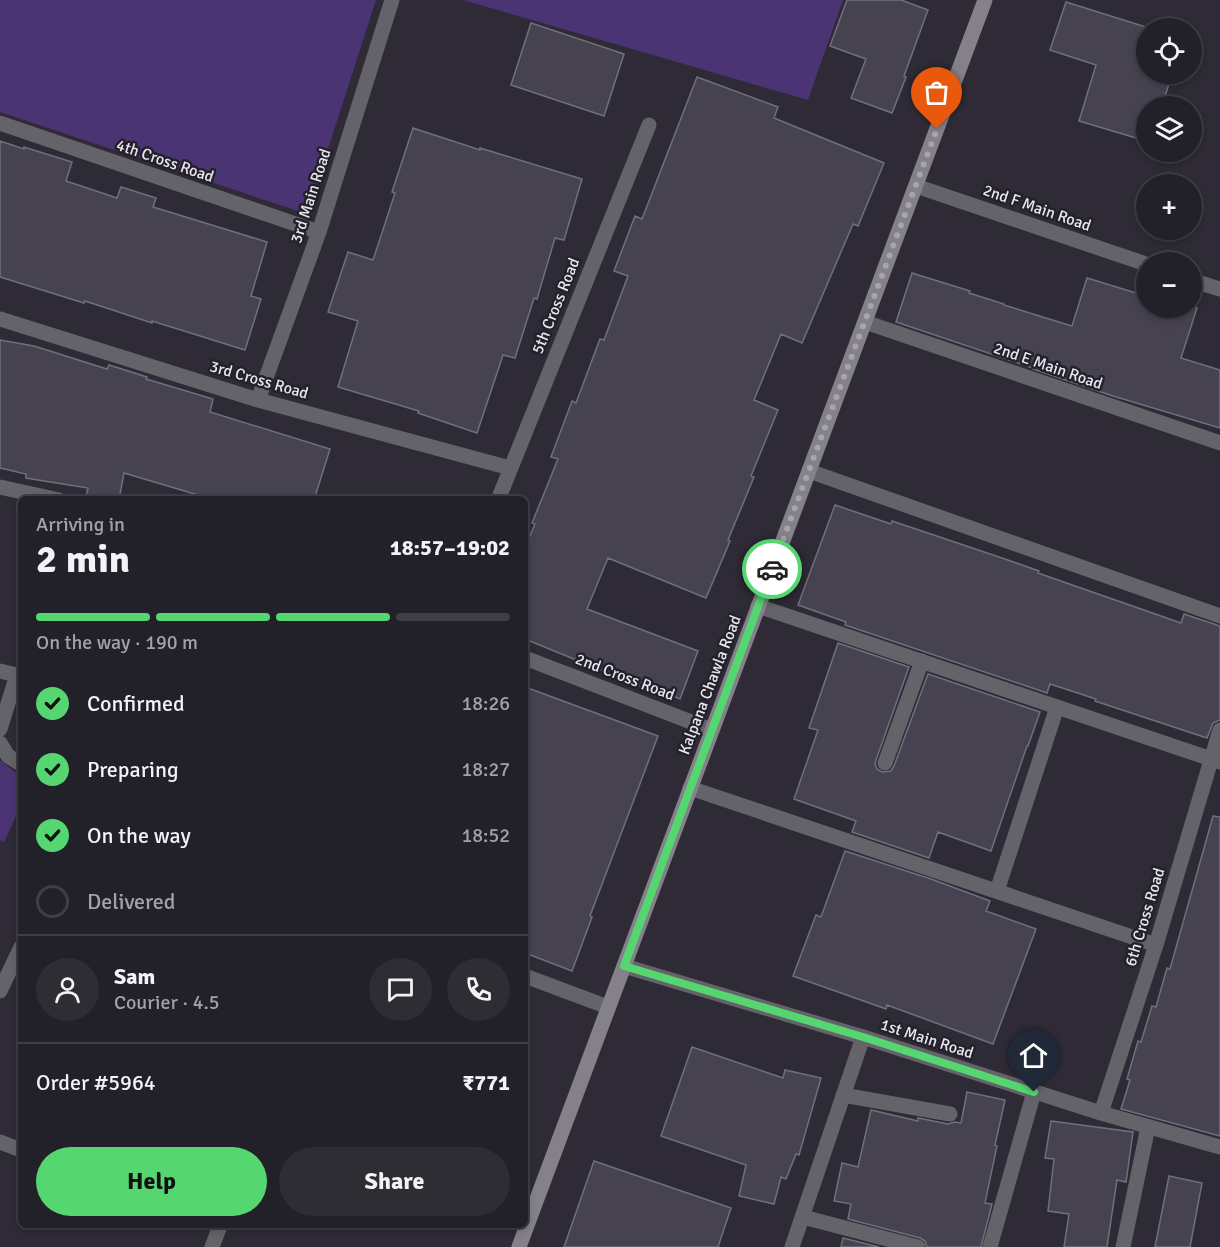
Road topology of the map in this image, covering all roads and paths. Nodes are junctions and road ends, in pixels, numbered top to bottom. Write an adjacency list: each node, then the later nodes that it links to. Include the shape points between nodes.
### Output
1 (392, 0): 6 (street, 3rd Main Road)
2 (985, 0): 5 (street, Kalpana Chawla Road)
3 (0, 123): 6 (street, 4th Cross Road)
4 (649, 125): 14 (street, 5th Cross Road)
5 (916, 186): 7 (street, 2nd F Main Road); 11 (street, Kalpana Chawla Road)
6 (319, 232): 12 (street, 3rd Main Road)
7 (1136, 261)
8 (1202, 284): 9 (street)
9 (1220, 290)
10 (0, 319): 12 (street, 3rd Cross Road)
11 (865, 322): 13 (street, 2nd E Main Road); 15 (street, Kalpana Chawla Road)
12 (258, 400): 14 (street, 3rd Cross Road)
13 (1220, 443)
14 (510, 468): 18 (street, 5th Cross Road)
15 (809, 471): 19 (street, Kalpana Chawla Road); 20 (street)
16 (0, 487): 17 (street)
17 (41, 496)
18 (500, 496)
19 (758, 606): 22 (street); 26 (street, Kalpana Chawla Road)
20 (1220, 616)
21 (528, 658): 26 (street, 2nd Cross Road)
22 (922, 662): 24 (street); 29 (street)
23 (0, 671): 25 (street, via 17,675)
24 (1057, 707): 28 (street); 31 (street)
25 (0, 729)
26 (712, 730): 30 (street, Kalpana Chawla Road)
27 (1220, 730): 28 (street, 6th Cross Road)
28 (1216, 760): 32 (street, 6th Cross Road)
29 (885, 763)
30 (690, 788): 31 (street); 34 (street, Kalpana Chawla Road)
31 (997, 891): 32 (street)
32 (1156, 945): 41 (street, 6th Cross Road)
33 (18, 952): 36 (street)
34 (624, 966): 37 (street, Kalpana Chawla Road); 38 (street, 1st Main Road)
35 (528, 977): 37 (street)
36 (0, 991)
37 (608, 1007): 48 (street, Kalpana Chawla Road)
38 (863, 1037): 39 (street, 1st Main Road); 40 (street)
39 (1034, 1092): 41 (street, 1st Main Road); 55 (street)
40 (843, 1095): 42 (street); 47 (street)
41 (1101, 1113): 43 (street, 1st Main Road)
42 (950, 1114)
43 (1148, 1127): 45 (street, 1st Main Road); 56 (street)
44 (0, 1142): 46 (street)
45 (1220, 1147)
46 (18, 1149)
47 (803, 1216): 53 (street); 54 (street)
48 (528, 1223)
49 (217, 1228): 51 (street)
50 (526, 1228): 52 (street, Kalpana Chawla Road)
51 (212, 1247)
52 (519, 1247)
53 (792, 1247)
54 (918, 1247)
55 (990, 1247)
56 (1123, 1247)

